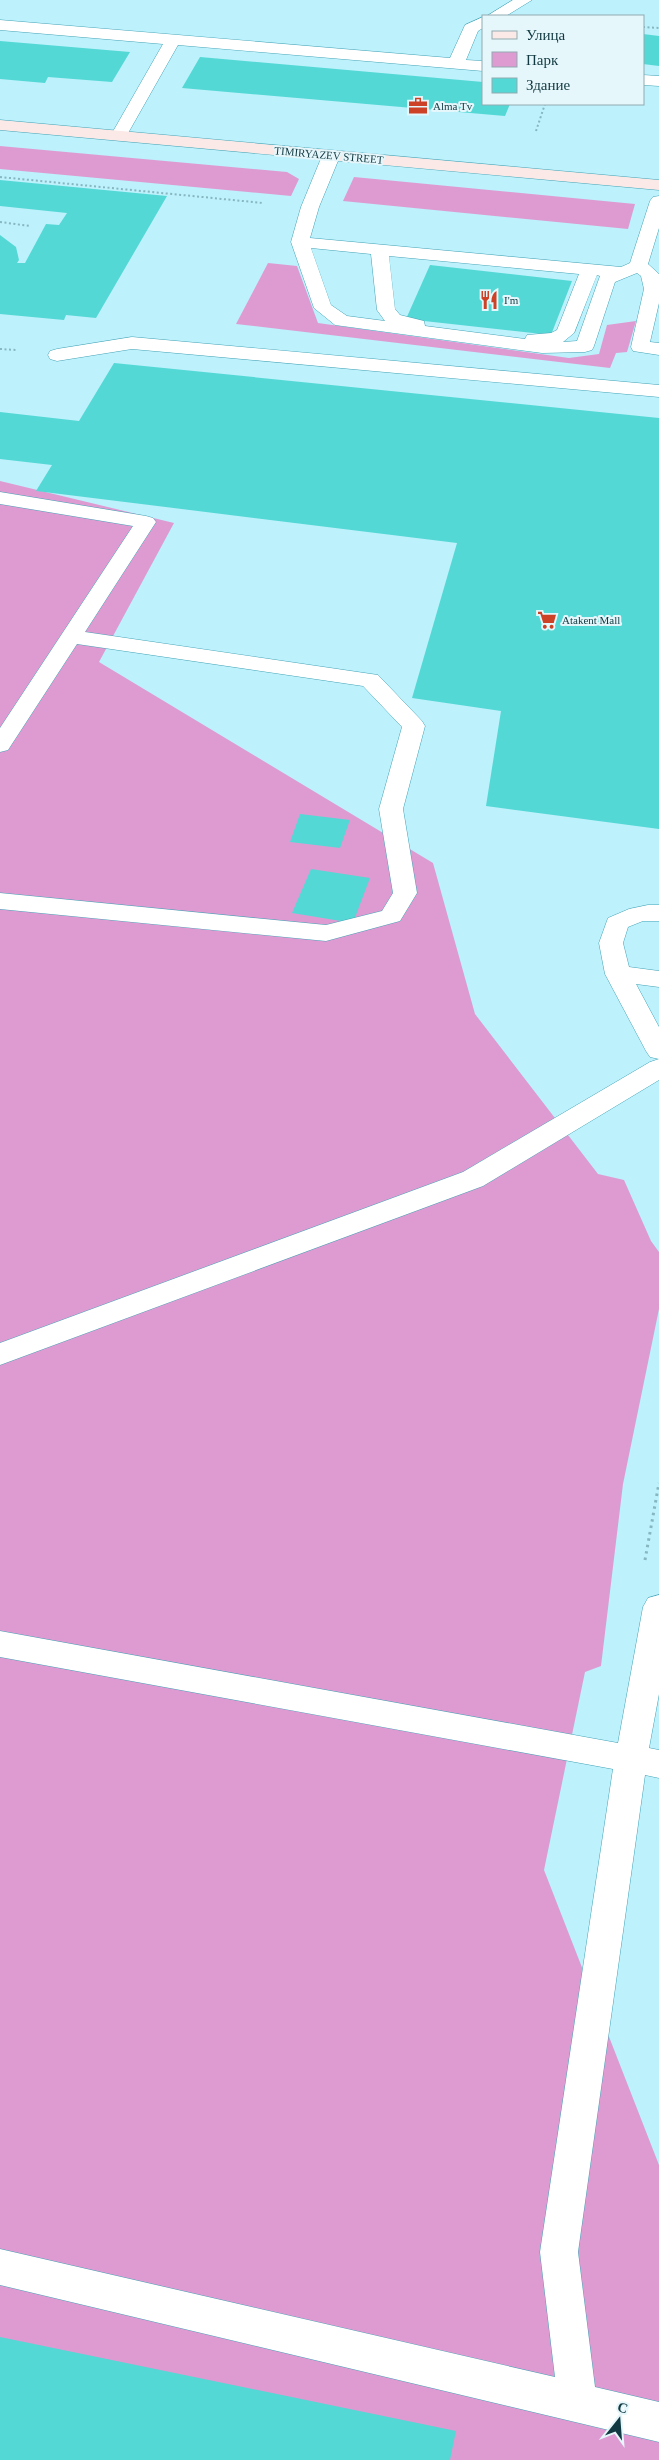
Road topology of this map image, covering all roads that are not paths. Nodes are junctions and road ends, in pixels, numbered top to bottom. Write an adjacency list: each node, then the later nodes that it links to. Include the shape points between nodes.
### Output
1 (524, 0): 2 (lane)
2 (497, 15)
3 (482, 22): 6 (lane, via 471,28)
4 (0, 25): 5 (lane)
5 (172, 41): 6 (lane); 11 (lane)
6 (456, 64): 7 (lane)
7 (482, 66)
8 (644, 80): 9 (lane)
9 (659, 81)
10 (0, 125): 11 (street, TIMIRYAZEV STREET)
11 (119, 135): 12 (street, TIMIRYAZEV STREET)
12 (331, 156): 13 (street, TIMIRYAZEV STREET); 15 (lane)
13 (659, 184)
14 (659, 202): 17 (lane)
15 (300, 242): 16 (lane); 19 (lane, via 323,308 342,321 542,347 585,346 607,279)
16 (379, 249): 18 (lane); 18 (lane, via 386,310 393,319 541,340 555,339 564,333)
17 (638, 266): 19 (lane); 20 (lane, via 650,274 653,289 640,347)
18 (590, 269): 19 (lane)
19 (621, 272)
20 (659, 349)
21 (57, 355): 22 (lane, via 132,343)
22 (659, 390)
23 (0, 498): 24 (lane, via 146,522)
24 (72, 636): 25 (lane); 26 (lane, via 370,680 414,726 391,809 405,893 391,916 326,933)
25 (0, 745)
26 (0, 901)
27 (659, 913): 28 (lane, via 634,915 617,923 611,943)
28 (618, 974): 29 (lane); 30 (lane)
29 (659, 979)
30 (659, 1051)
31 (659, 1068): 32 (lane, via 473,1179)
32 (0, 1354)
33 (659, 1607): 35 (lane)
34 (0, 1644): 35 (lane)
35 (645, 1762): 37 (lane, via 559,2252)
36 (0, 2267): 37 (lane)
37 (577, 2402): 38 (lane)
38 (659, 2422)

